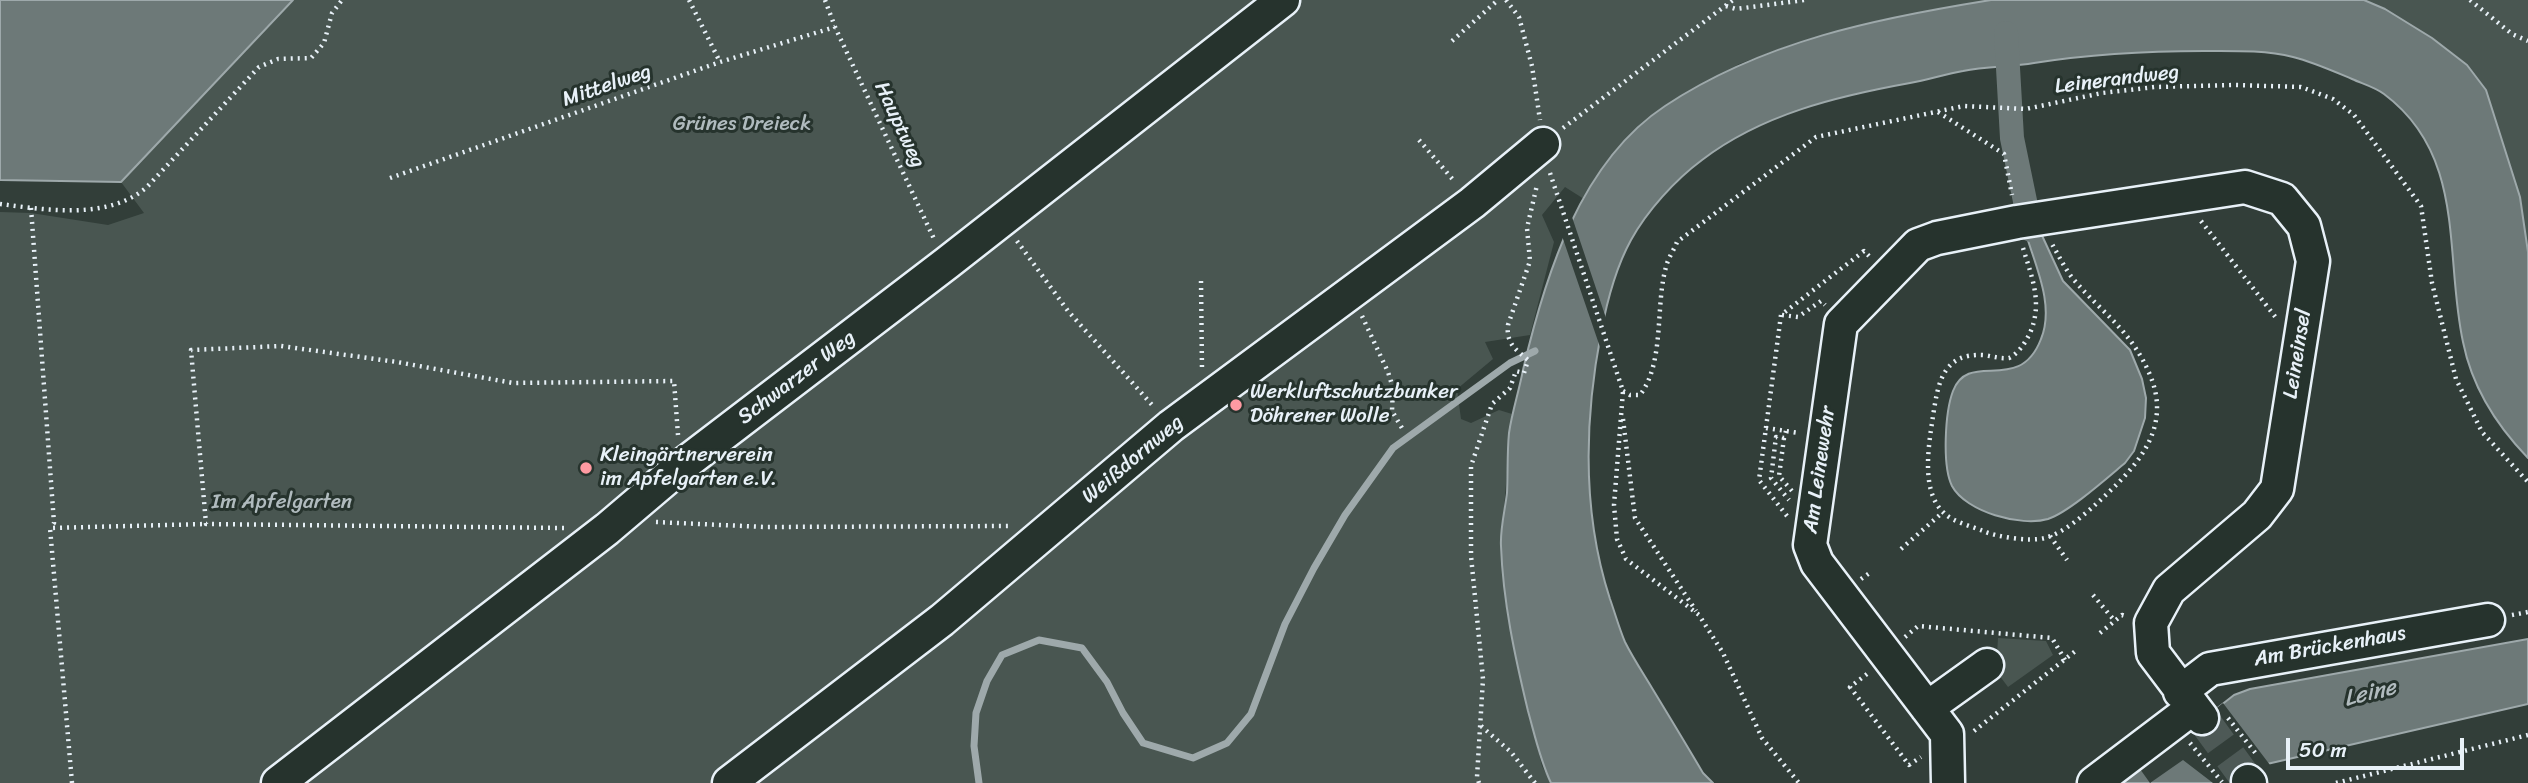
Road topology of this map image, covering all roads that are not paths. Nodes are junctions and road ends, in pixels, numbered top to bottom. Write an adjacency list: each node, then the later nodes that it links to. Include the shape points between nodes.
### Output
1 (1283, 0): 9 (street, Schwarzer Weg)
2 (1543, 144): 10 (street, Weißdornweg, via 1472,203 1171,426 942,620)
3 (2030, 220): 6 (street, Am Leinewehr, via 1918,245 1841,324 1824,437 1796,507 1817,563); 7 (street, Leineinsel, via 2245,187 2282,199 2304,226 2313,261 2277,489 2257,515 2169,590 2151,622 2153,653)
4 (2488, 620): 7 (street, Am Brückenhaus, via 2210,669)
5 (1987, 665): 6 (street)
6 (1927, 708): 8 (street, Am Leinewehr, via 1947,734)
7 (2198, 715): 11 (street, Am Brückenhaus)
8 (1947, 768)
9 (278, 783)
10 (729, 783)
11 (2094, 783)

